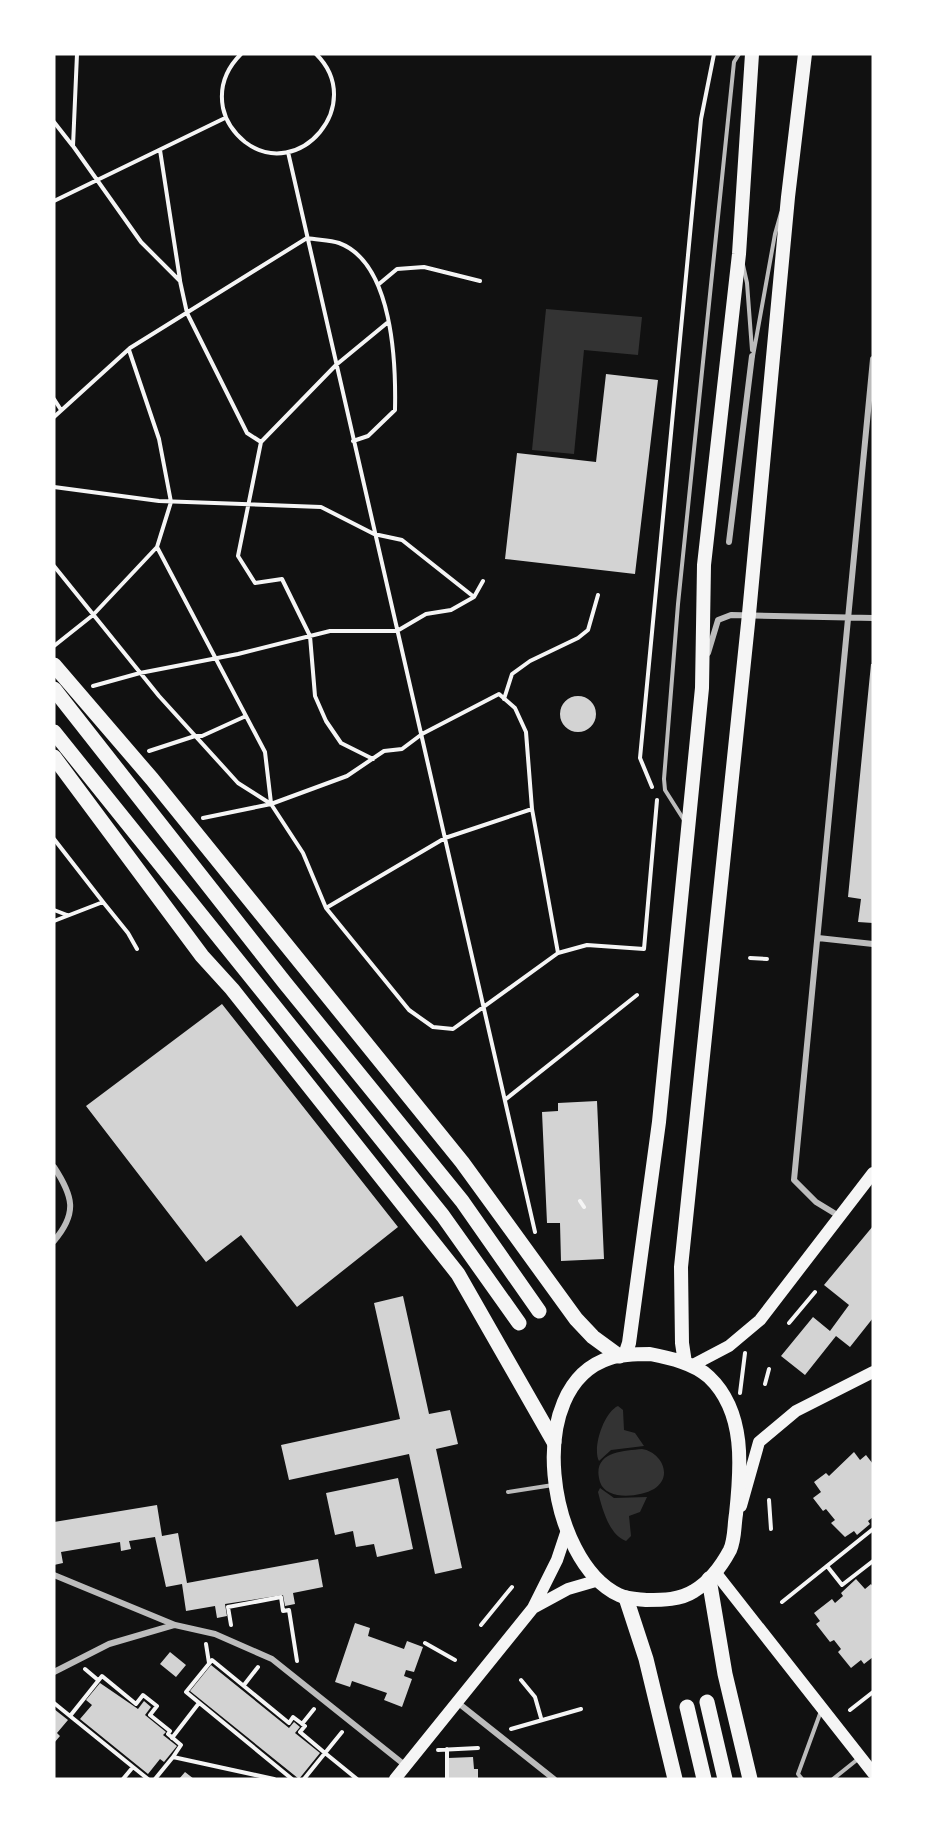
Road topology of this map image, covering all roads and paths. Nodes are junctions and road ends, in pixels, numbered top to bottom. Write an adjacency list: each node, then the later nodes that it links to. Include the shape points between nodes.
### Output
1 (77, 54): 10 (path)
2 (241, 54): 8 (path, via 223,80)
3 (714, 54): 77 (path, via 701,119 640,758 658,802 644,949 587,945)
4 (739, 54): 66 (lane, via 734,62 664,778 665,790)
5 (752, 54): 17 (main road)
6 (805, 54): 14 (main road)
7 (318, 55): 12 (path, via 329,70 334,87 330,118 313,140)
8 (225, 118): 11 (path); 12 (path, via 251,146 269,152)
9 (54, 122): 10 (path)
10 (73, 146): 13 (path)
11 (160, 150): 13 (path); 18 (path)
12 (288, 152): 16 (path)
13 (98, 181): 15 (path); 18 (path, via 141,242)
14 (788, 197): 24 (lane, via 774,234); 42 (main road)
15 (54, 201)
16 (307, 238): 20 (path, via 340,243 359,256); 21 (path); 26 (path)
17 (738, 254): 24 (lane, via 747,283); 53 (main road, via 704,565)
18 (180, 281): 21 (path)
19 (480, 281): 20 (path, via 424,267 397,268)
20 (379, 284): 22 (path)
21 (187, 313): 23 (path); 31 (path, via 247,433)
22 (387, 323): 26 (path); 30 (path, via 396,366 395,410 368,436)
23 (129, 350): 28 (path); 33 (path, via 159,439)
24 (752, 356): 36 (street)
25 (873, 359): 44 (street)
26 (336, 365): 30 (path); 31 (path)
27 (54, 399): 28 (path)
28 (61, 410): 29 (path)
29 (54, 417)
30 (353, 441): 35 (path)
31 (261, 442): 34 (path)
32 (54, 487): 33 (path)
33 (171, 502): 34 (path); 37 (path)
34 (248, 504): 35 (path, via 321,507); 47 (path, via 237,556 255,583 282,579)
35 (374, 534): 41 (path, via 402,540); 46 (path)
36 (729, 542)
37 (157, 547): 43 (path); 49 (path)
38 (54, 566): 43 (path)
39 (483, 581): 41 (path)
40 (598, 594): 55 (path, via 588,630 512,674)
41 (474, 597): 46 (path, via 451,610 426,614)
42 (749, 614): 44 (street); 53 (street, via 718,620); 96 (main road, via 681,1267)
43 (93, 615): 48 (path); 51 (path)
44 (848, 618): 45 (street); 74 (street)
45 (873, 618)
46 (397, 631): 47 (path, via 330,631); 58 (path)
47 (310, 636): 49 (path); 61 (path, via 315,696 326,721 341,743)
48 (54, 646): 50 (path)
49 (217, 658): 51 (path); 56 (path)
50 (58, 659): 95 (highway, via 462,1162 576,1319 593,1337)
51 (140, 673): 54 (path, via 89,687); 59 (path)
52 (54, 688): 91 (highway, via 462,1201)
53 (702, 688): 66 (main road)
54 (96, 695)
55 (504, 699): 58 (path, via 499,694); 64 (path, via 515,708 526,732)
56 (246, 716): 59 (path); 63 (path, via 265,752)
57 (54, 732): 92 (highway, via 443,1216)
58 (422, 734): 61 (path, via 402,749 384,751); 67 (path)
59 (195, 736): 62 (path, via 145,752); 63 (path, via 238,783)
60 (54, 757): 101 (highway, via 202,956 458,1274)
61 (373, 759): 63 (path, via 347,776)
62 (152, 760)
63 (271, 804): 65 (path, via 202,819); 70 (path, via 303,853)
64 (532, 809): 67 (path); 77 (path)
65 (195, 810)
66 (687, 824): 95 (main road, via 659,1122 629,1343)
67 (445, 838): 70 (path); 81 (path)
68 (54, 839): 69 (path)
69 (103, 902): 72 (path); 76 (path)
70 (326, 908): 81 (path, via 408,1010 433,1027 453,1029)
71 (54, 909): 72 (path)
72 (68, 916): 73 (path)
73 (54, 921)
74 (818, 938): 75 (street); 87 (street, via 794,1180 816,1202)
75 (873, 944)
76 (137, 948)
77 (558, 953): 81 (path)
78 (750, 958): 79 (path)
79 (767, 959)
80 (637, 995): 82 (path)
81 (482, 1008): 82 (path)
82 (506, 1099): 88 (path)
83 (54, 1167): 89 (street, via 70,1193 70,1213)
84 (873, 1173): 87 (main road)
85 (580, 1201): 86 (path)
86 (584, 1207)
87 (839, 1216): 96 (main road, via 760,1320 729,1346)
88 (535, 1234)
89 (54, 1241)
90 (815, 1292): 93 (path)
91 (539, 1311)
92 (519, 1323)
93 (789, 1323)
94 (750, 1345): 100 (path)
95 (622, 1356): 96 (main road, via 651,1354); 101 (main road, via 592,1367 576,1382 564,1402)
96 (688, 1364): 100 (main road, via 709,1377)
97 (769, 1369): 99 (path)
98 (873, 1372): 107 (main road, via 796,1412 759,1442)
99 (765, 1384)
100 (731, 1413): 107 (main road, via 738,1431 740,1482)
101 (554, 1442): 102 (main road)
102 (556, 1485): 103 (lane); 106 (main road)
103 (508, 1492)
104 (769, 1500): 105 (path)
105 (771, 1529)
106 (567, 1530): 113 (main road); 117 (main road)
107 (734, 1530): 112 (main road, via 729,1551)
108 (872, 1531): 110 (path)
109 (873, 1562): 110 (path, via 842,1585)
110 (826, 1566): 116 (path)
111 (54, 1575): 119 (street)
112 (712, 1575): 115 (main road, via 692,1593 675,1599); 136 (main road); 168 (highway, via 723,1663)
113 (598, 1580): 115 (main road); 117 (main road, via 568,1589)
114 (512, 1587): 118 (path)
115 (626, 1598): 165 (highway, via 646,1659)
116 (782, 1602)
117 (533, 1608): 132 (main road)
118 (481, 1624)
119 (175, 1625): 127 (street, via 109,1644); 152 (street, via 215,1634 272,1659)
120 (231, 1625): 124 (path, via 228,1607 281,1597 284,1611 289,1610)
121 (206, 1641): 125 (path)
122 (425, 1643): 123 (path)
123 (455, 1660)
124 (297, 1661)
125 (209, 1664): 129 (path, via 212,1660); 134 (path, via 186,1692)
126 (258, 1667): 129 (path)
127 (54, 1672)
128 (521, 1680): 141 (path, via 535,1697)
129 (244, 1685): 142 (path, via 289,1722 293,1717)
130 (873, 1692): 139 (path)
131 (54, 1702): 140 (path)
132 (457, 1702): 152 (main road); 164 (street)
133 (707, 1702): 167 (highway)
134 (199, 1703): 145 (path); 159 (path)
135 (687, 1707): 166 (highway)
136 (822, 1707): 151 (main road); 169 (lane, via 798,1774)
137 (581, 1708): 141 (path)
138 (314, 1709): 142 (path)
139 (850, 1710)
140 (70, 1716): 145 (path, via 102,1676 136,1704 143,1695 157,1706 150,1715); 153 (path)
141 (541, 1718): 144 (path)
142 (302, 1724): 149 (path, via 305,1726 300,1732)
143 (342, 1732): 149 (path)
144 (506, 1733)
145 (172, 1737): 150 (path, via 181,1745)
146 (478, 1748): 148 (path)
147 (439, 1749): 148 (path)
148 (447, 1749): 163 (path)
149 (325, 1753): 160 (path); 161 (path)
150 (173, 1757): 157 (path); 158 (path)
151 (861, 1757): 154 (main road); 170 (lane)
152 (406, 1766): 162 (main road)
153 (133, 1767): 155 (path); 156 (path)
154 (873, 1773)
155 (123, 1779)
156 (148, 1779)
157 (155, 1779)
158 (274, 1779)
159 (292, 1779)
160 (304, 1779)
161 (357, 1779)
162 (395, 1779)
163 (447, 1779)
164 (554, 1779)
165 (675, 1779)
166 (704, 1779)
167 (725, 1779)
168 (750, 1779)
169 (802, 1779)
170 (833, 1779)

